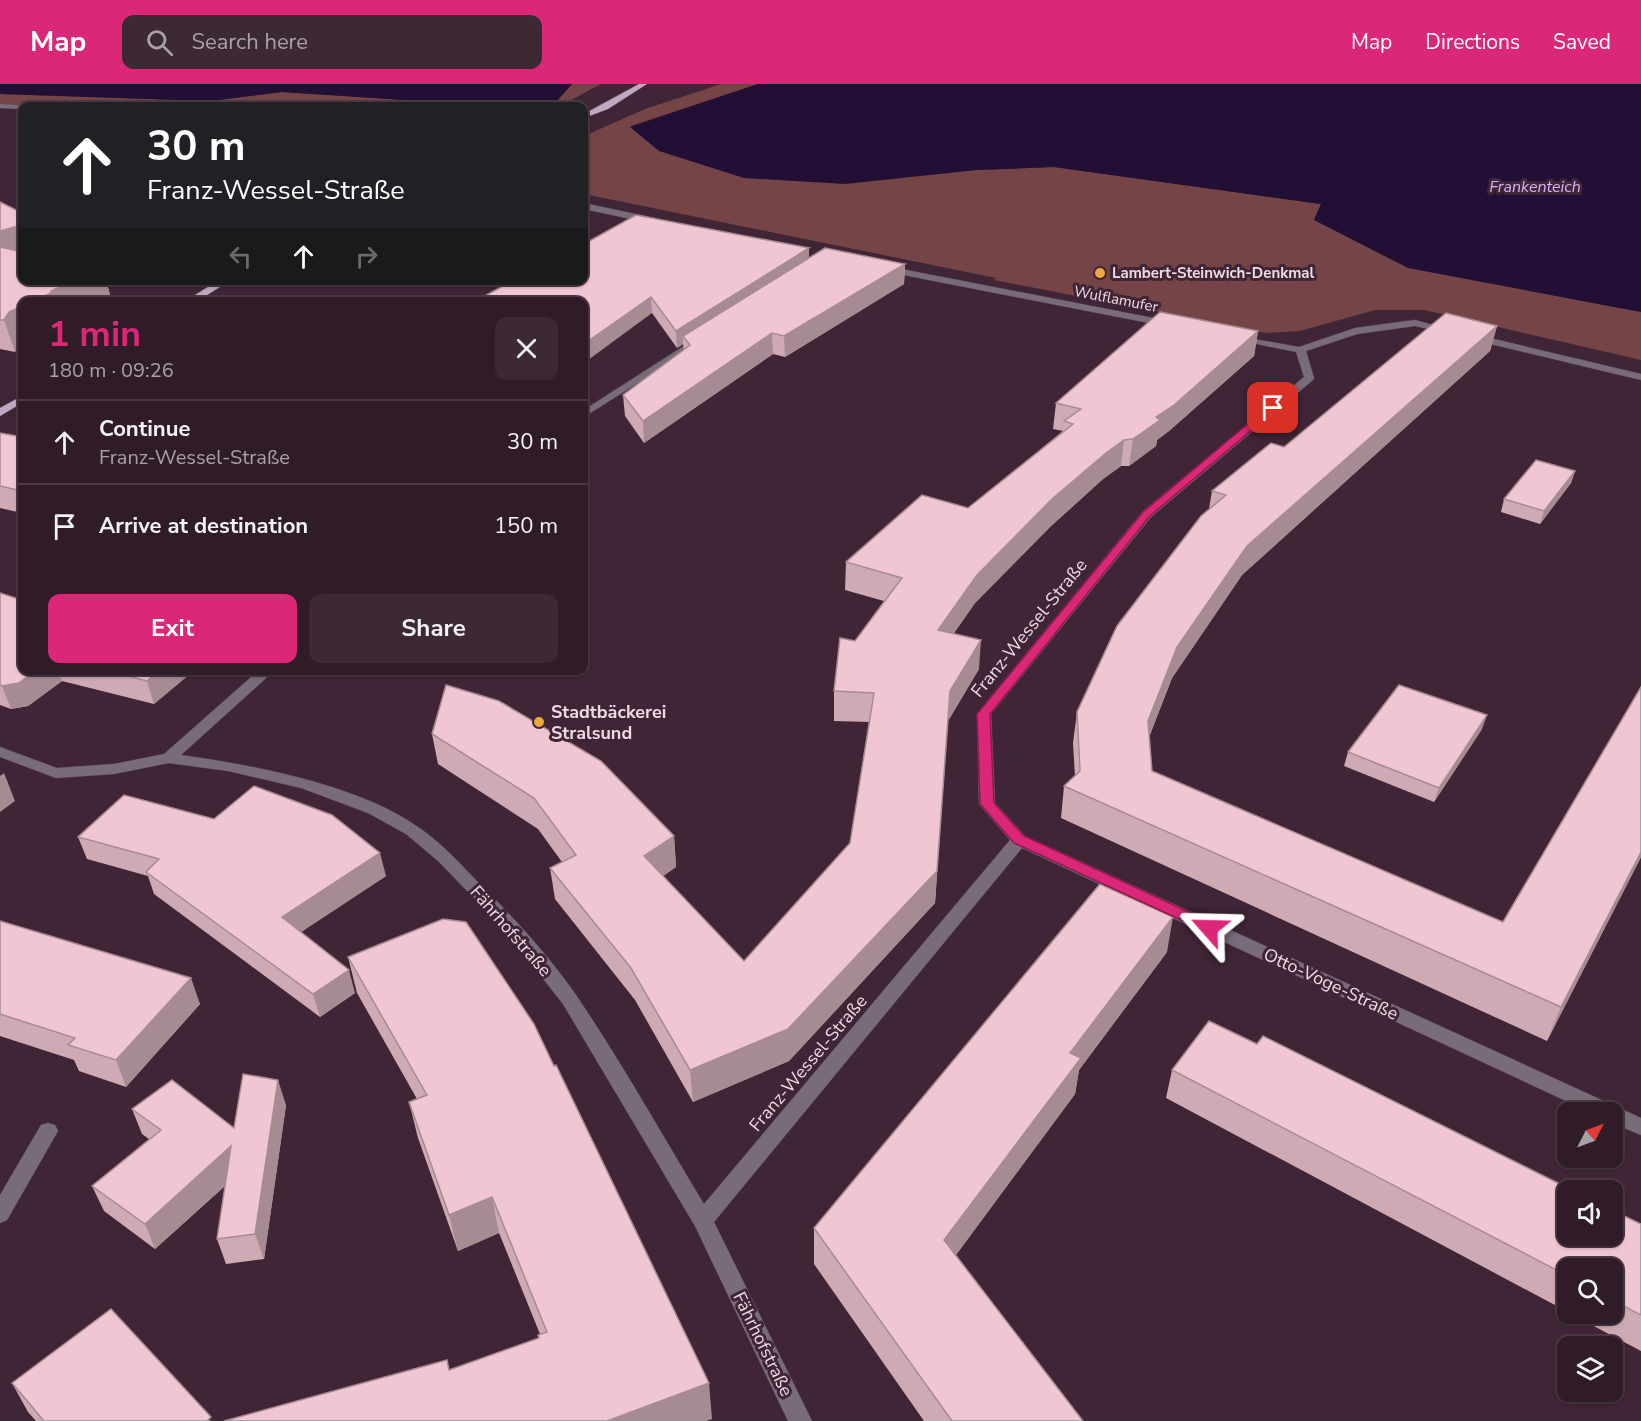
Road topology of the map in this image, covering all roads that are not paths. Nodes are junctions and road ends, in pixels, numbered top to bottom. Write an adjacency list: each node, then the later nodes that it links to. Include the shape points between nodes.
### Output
1 (644, 84): 4 (main road)
2 (0, 106): 3 (street)
3 (18, 107)
4 (588, 114)
5 (588, 207): 6 (street)
6 (663, 223)
7 (874, 267): 10 (street, Wulflamufer)
8 (217, 285): 9 (main road)
9 (197, 297)
10 (1184, 327)
11 (1230, 336): 13 (street)
12 (702, 339): 16 (street)
13 (1300, 350): 14 (street, via 1355,331 1415,323); 21 (street, Franz-Wessel-Straße, via 1309,378 1147,514 984,714 987,804)
14 (1641, 377)
15 (18, 402): 17 (main road)
16 (588, 411)
17 (0, 413)
18 (262, 675): 20 (street)
19 (0, 752): 20 (street, Fährhofstraße, via 56,773 114,769)
20 (169, 758): 27 (street, Fährhofstraße, via 228,766 364,805 412,830 444,857 508,923 569,999)
21 (1019, 840): 22 (street, Otto-Voge-Straße); 27 (street, Franz-Wessel-Straße)
22 (1588, 1102)
23 (1623, 1117): 24 (street, Otto-Voge-Straße)
24 (1640, 1122)
25 (48, 1131): 26 (street)
26 (0, 1214)
27 (703, 1220): 28 (street, Fährhofstraße)
28 (800, 1421)

